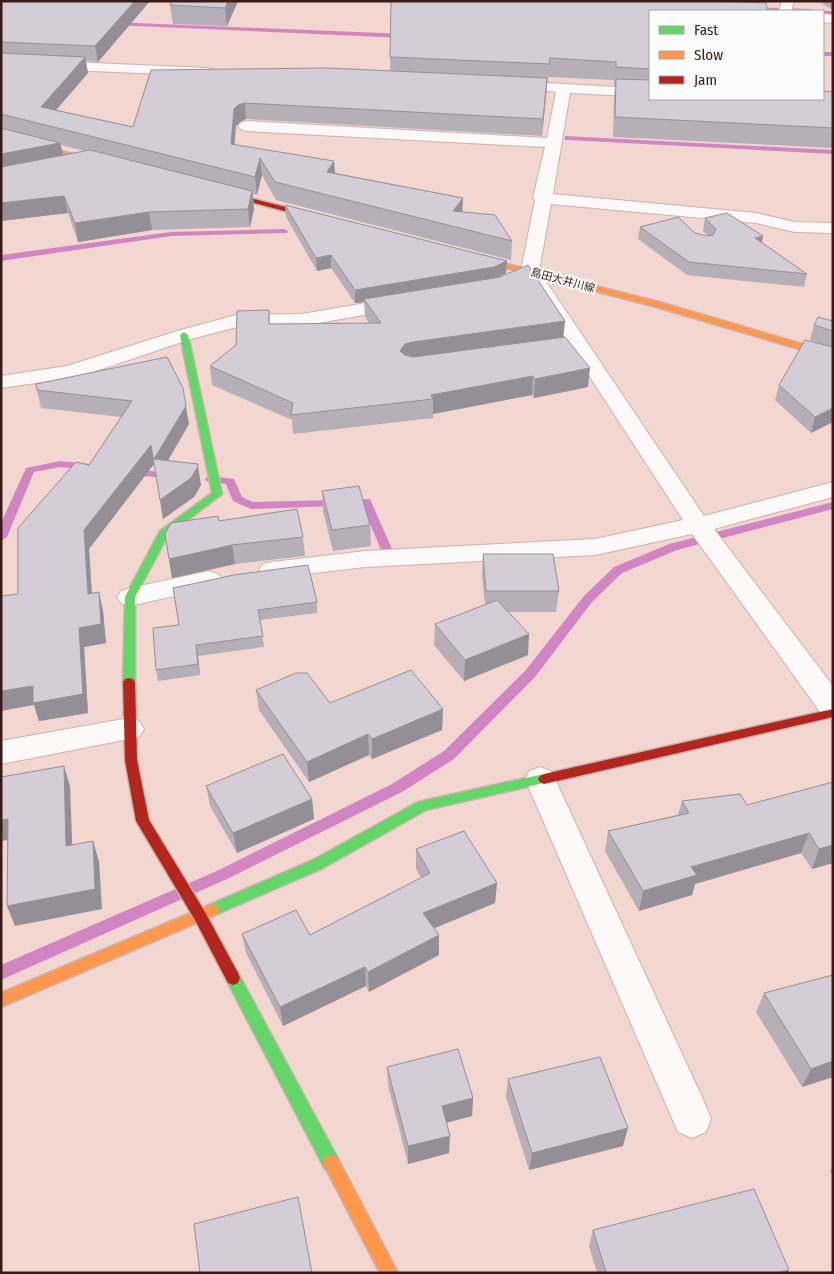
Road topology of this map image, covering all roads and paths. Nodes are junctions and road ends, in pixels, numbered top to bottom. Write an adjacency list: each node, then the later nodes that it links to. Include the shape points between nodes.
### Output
1 (1, 63): 2 (street)
2 (220, 72)
3 (534, 87): 4 (street)
4 (564, 88): 5 (street); 8 (street)
5 (649, 93)
6 (246, 126): 8 (street)
7 (1, 137): 9 (street)
8 (554, 143): 13 (street)
9 (95, 162): 10 (street); 11 (street)
10 (115, 166)
11 (60, 170)
12 (211, 191): 15 (street)
13 (542, 198): 14 (street); 19 (street)
14 (675, 210): 16 (street, via 756,218 796,227); 17 (street, via 678,219)
15 (337, 222)
16 (833, 228)
17 (691, 230)
18 (462, 254): 19 (street, 島田大井川線)
19 (530, 271): 20 (street); 23 (street, 島田大井川線); 26 (street, via 569,347)
20 (507, 283)
21 (424, 299): 22 (street, via 302,320 236,321)
22 (184, 335): 24 (street, via 70,372); 27 (street, via 217,494 164,533)
23 (833, 356)
24 (1, 382)
25 (833, 489): 26 (street)
26 (698, 525): 27 (street, via 595,546 365,559 240,574); 28 (street, via 726,558)
27 (130, 597): 30 (street)
28 (833, 708)
29 (833, 713): 32 (street)
30 (128, 729): 31 (street); 33 (street, via 130,760 143,821)
31 (1, 753)
32 (540, 780): 33 (street, via 423,806 318,864); 35 (street)
33 (200, 916): 34 (street); 36 (street)
34 (1, 1000)
35 (692, 1119)
36 (389, 1273)

